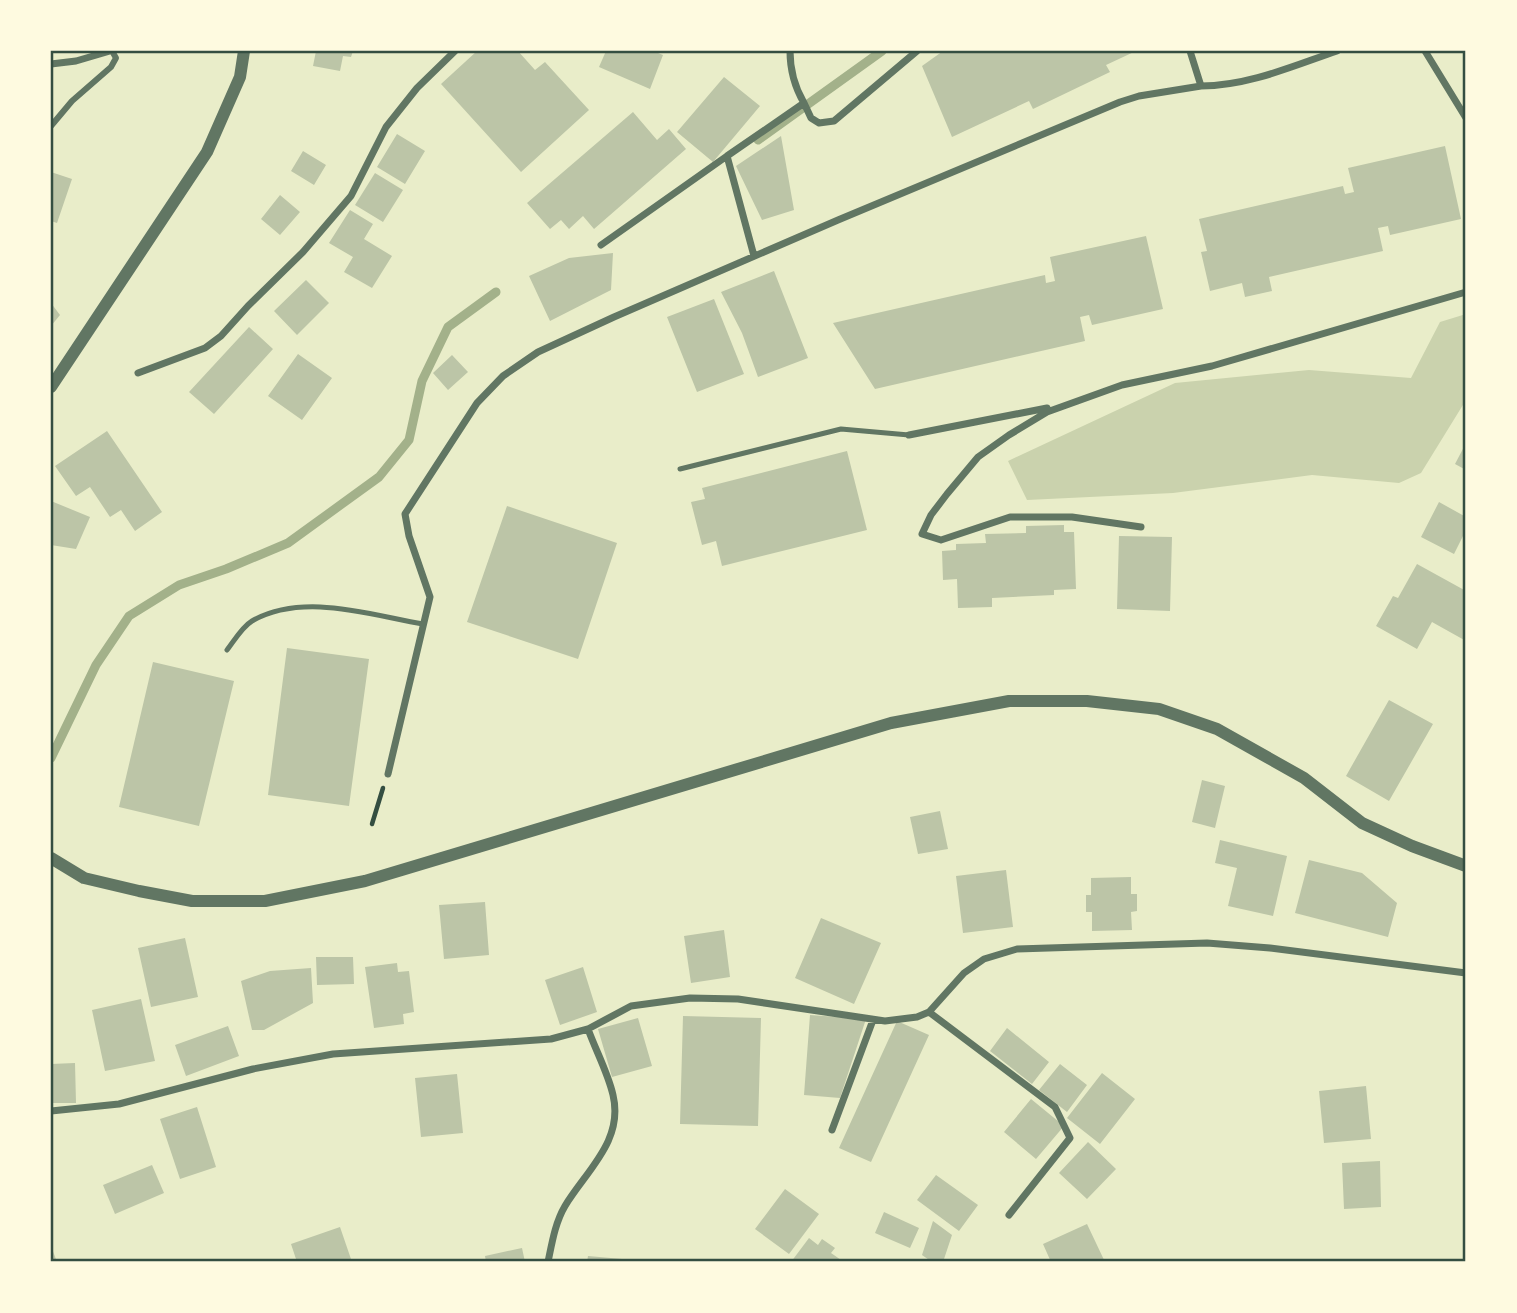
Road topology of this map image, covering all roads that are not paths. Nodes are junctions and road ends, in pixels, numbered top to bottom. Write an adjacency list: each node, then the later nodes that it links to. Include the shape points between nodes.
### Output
1 (111, 51): 9 (street); 13 (street, via 116,58 111,67)
2 (244, 51): 19 (street, via 240,77 207,152)
3 (455, 51): 18 (street, via 405,100 351,196 221,336 205,348)
4 (790, 51): 11 (street, via 796,89)
5 (917, 51): 11 (street, via 834,121 819,123)
6 (1190, 51): 10 (street)
7 (1337, 51): 10 (street, via 1273,74)
8 (1425, 51): 12 (street)
9 (51, 64)
10 (1201, 86): 16 (street, via 1120,102)
11 (804, 103): 14 (street)
12 (1466, 118)
13 (51, 126)
14 (727, 156): 15 (street); 16 (street)
15 (601, 245)
16 (754, 256): 24 (street, via 538,352 503,376 477,403 405,514 430,597)
17 (1466, 292): 20 (street, via 1212,366 1122,385)
18 (138, 373)
19 (51, 387)
20 (1069, 404): 21 (street); 23 (street, via 1047,412 978,457 922,534 941,540 1010,517 1072,517)
21 (909, 435): 22 (lane, via 841,429)
22 (680, 469)
23 (1141, 527)
24 (424, 624): 25 (lane, via 323,607 283,609 250,622); 26 (street)
25 (227, 650)
26 (388, 774)
27 (51, 858): 28 (street, via 84,878 139,891 192,901 265,901 365,881 891,723 1009,701 1087,701 1159,709 1217,729 1304,778 1362,823)
28 (1466, 866)
29 (1466, 974): 30 (street, via 1207,943 1017,949 984,959 964,973)
30 (929, 1012): 31 (street); 35 (street, via 1055,1107 1070,1138)
31 (873, 1020): 32 (street, via 782,1004 690,998 631,1006); 34 (street)
32 (588, 1029): 33 (street, via 551,1039 333,1055 253,1069 119,1104); 36 (street, via 613,1096 611,1140 565,1206)
33 (51, 1111)
34 (832, 1130)
35 (1009, 1215)
36 (548, 1262)

